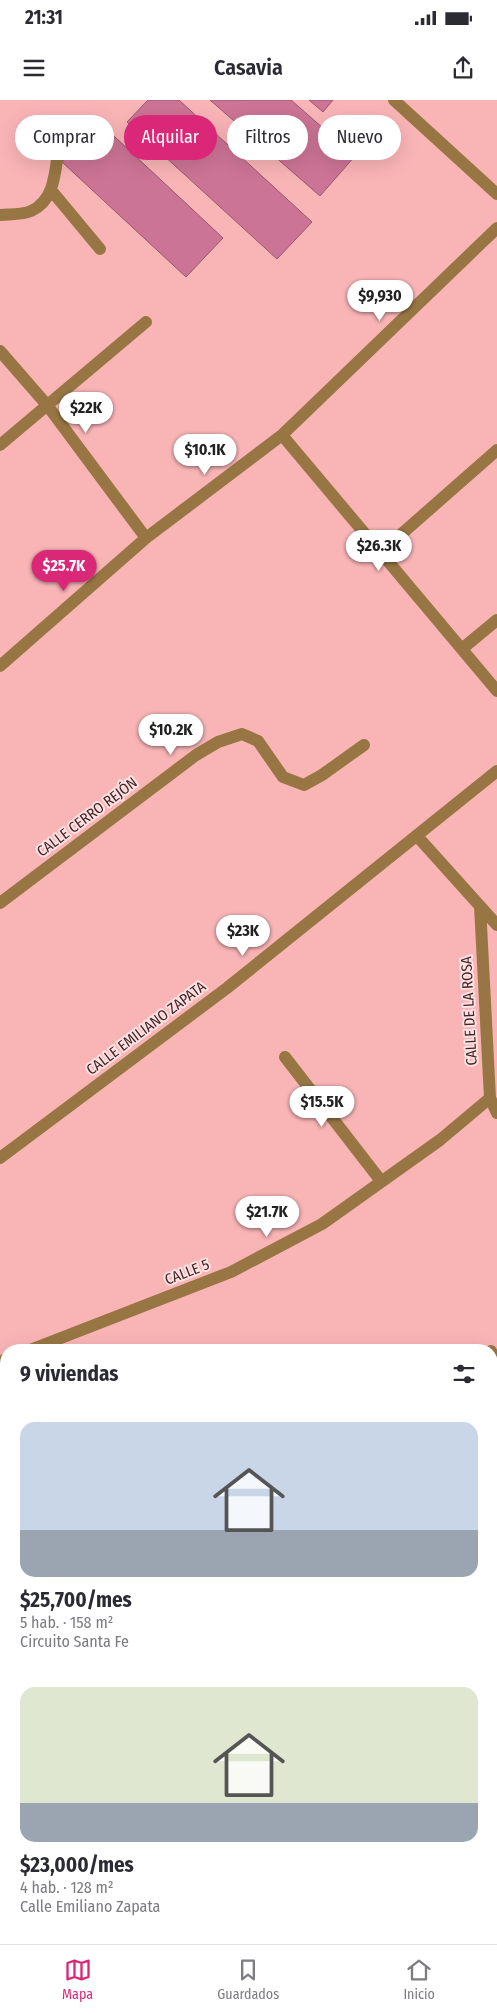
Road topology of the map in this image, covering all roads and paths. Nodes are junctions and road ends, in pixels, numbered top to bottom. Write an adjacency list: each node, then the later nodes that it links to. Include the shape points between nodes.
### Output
1 (394, 100): 4 (street)
2 (56, 160): 3 (street)
3 (51, 190): 5 (street, via 43,203 30,212); 7 (street)
4 (497, 194)
5 (0, 215)
6 (497, 228): 11 (street)
7 (100, 249)
8 (146, 322): 10 (street)
9 (0, 351): 10 (street)
10 (47, 405): 12 (street); 14 (street)
11 (282, 436): 14 (street); 15 (street)
12 (0, 445)
13 (497, 450): 15 (street)
14 (146, 538): 18 (street)
15 (381, 552): 17 (street)
16 (497, 620): 17 (street)
17 (463, 648): 19 (street)
18 (0, 666)
19 (497, 691)
20 (364, 745): 23 (street, CALLE CERRO REJÓN, via 304,785 283,777 258,741 242,734 218,742)
21 (497, 771): 22 (street, CALLE EMILIANO ZAPATA)
22 (417, 836): 24 (street); 29 (street, CALLE EMILIANO ZAPATA, via 227,988)
23 (1, 899)
24 (480, 906): 25 (street); 27 (street, CALLE DE LA ROSA)
25 (497, 925)
26 (285, 1057): 30 (street)
27 (490, 1098): 28 (street, CALLE DE LA ROSA); 30 (street, CALLE 5, via 440,1140)
28 (497, 1113)
29 (0, 1158)
30 (381, 1181): 31 (street, CALLE 5, via 322,1224 231,1272)
31 (45, 1344)

